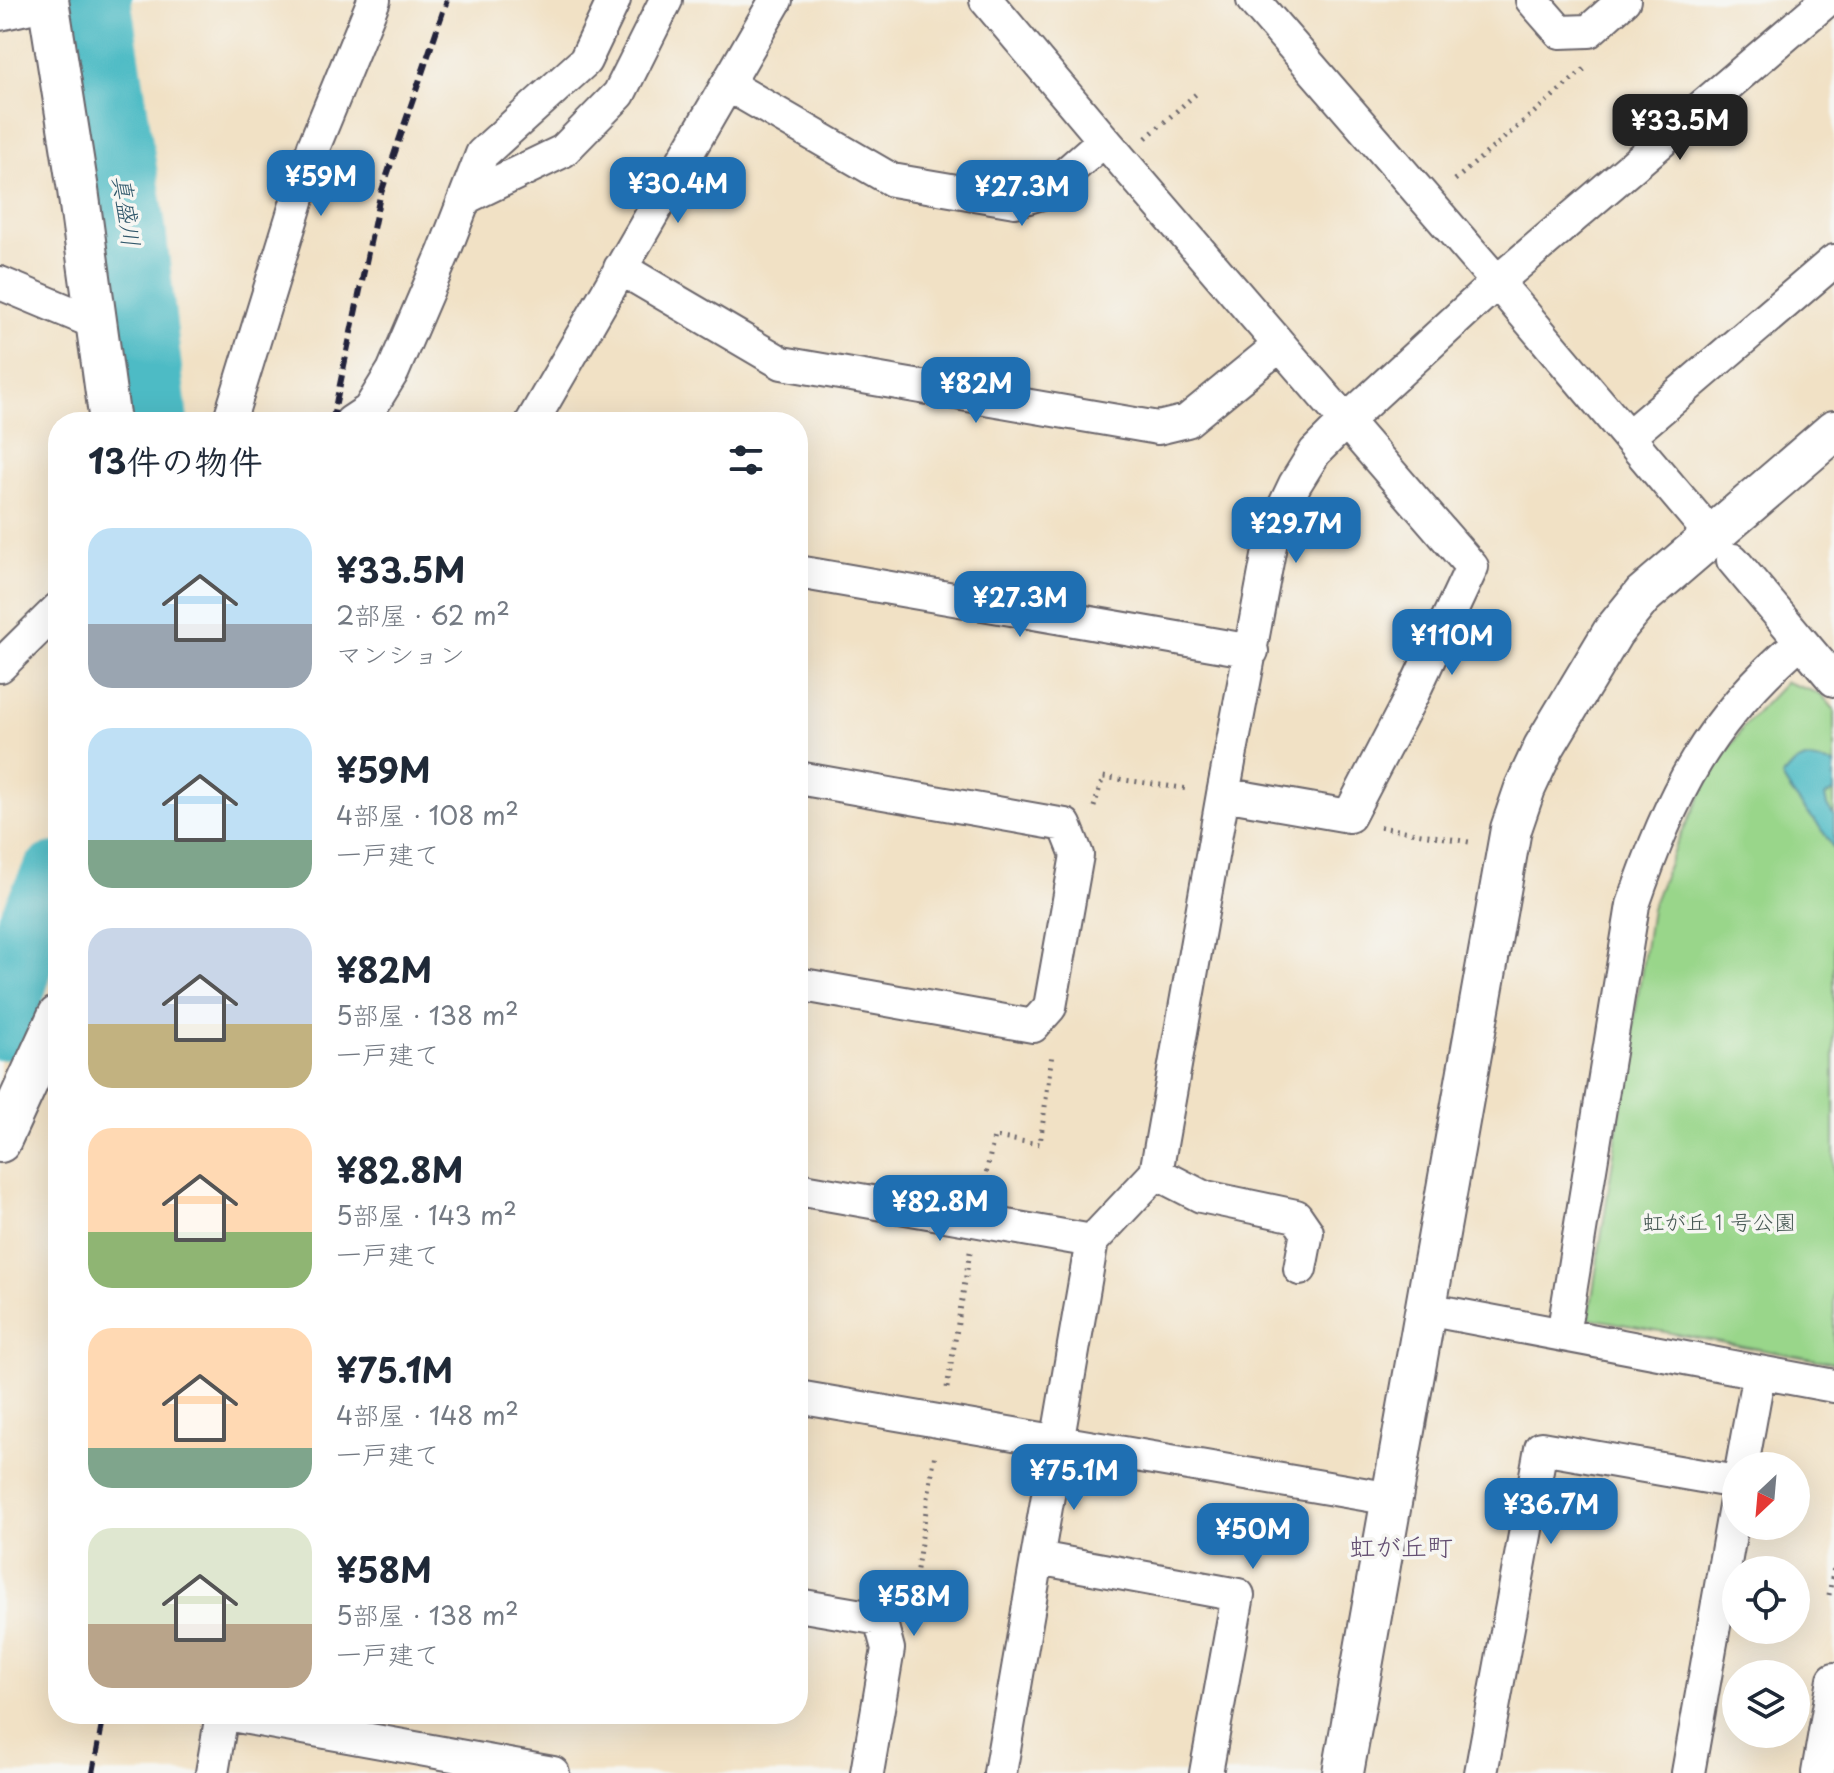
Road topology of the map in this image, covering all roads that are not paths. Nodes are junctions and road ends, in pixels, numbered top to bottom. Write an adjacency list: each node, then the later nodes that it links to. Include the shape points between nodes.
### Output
1 (374, 0): 22 (street, via 314,146)
2 (614, 0): 14 (street, via 585,61 482,154)
3 (666, 0): 14 (street, via 619,94 563,151)
4 (776, 0): 12 (street)
5 (986, 0): 13 (street)
6 (1253, 0): 17 (street)
7 (1532, 0): 8 (street, via 1560,32 1589,31)
8 (1624, 0)
9 (1827, 0): 17 (street)
10 (48, 2): 11 (street); 19 (street)
11 (0, 14)
12 (728, 85): 13 (street, via 892,180 1015,201 1045,192); 16 (street)
13 (1112, 150): 20 (street)
14 (465, 198): 23 (street, via 393,371)
15 (1834, 261): 27 (street)
16 (620, 268): 20 (street, via 782,363 1158,428 1187,421); 24 (street)
17 (1497, 282): 25 (street); 27 (street)
18 (0, 283): 19 (street)
19 (98, 324): 21 (street)
20 (1280, 345): 25 (street)
21 (109, 412)
22 (232, 412)
23 (366, 412)
24 (538, 412)
25 (1346, 421): 32 (street, via 1315,452 1273,530); 36 (street, via 1472,567 1349,816)
26 (1834, 431): 28 (street)
27 (1629, 436): 28 (street)
28 (1722, 547): 31 (street); 44 (street, via 1643,595 1564,710 1525,788 1511,829)
29 (808, 574): 32 (street)
30 (48, 619): 33 (street)
31 (1801, 641): 34 (street); 45 (street, via 1723,719 1684,777 1651,851 1633,905)
32 (1252, 651): 36 (street)
33 (0, 666)
34 (1834, 680)
35 (808, 780): 37 (street, via 1065,825 1077,855 1050,1007 1033,1026)
36 (1223, 794): 40 (street)
37 (808, 986)
38 (48, 1038): 39 (street)
39 (0, 1142)
40 (1156, 1173): 42 (street); 43 (street, via 1201,1196 1296,1216 1307,1232)
41 (808, 1191): 42 (street)
42 (1092, 1241): 49 (street)
43 (1300, 1269)
44 (1426, 1309): 45 (street); 52 (street)
45 (1563, 1335): 46 (street)
46 (1759, 1372): 47 (street); 50 (street)
47 (1834, 1386)
48 (808, 1399): 49 (street)
49 (1058, 1443): 52 (street); 54 (street)
50 (1745, 1452)
51 (1722, 1480): 65 (street, via 1541,1448)
52 (1392, 1499): 64 (street)
53 (1729, 1540): 66 (street)
54 (1038, 1558): 62 (street); 63 (street, via 1238,1595)
55 (808, 1607): 61 (street, via 880,1619 888,1649)
56 (1834, 1679): 67 (street)
57 (222, 1724): 59 (street)
58 (280, 1724): 60 (street)
59 (212, 1773)
60 (553, 1773)
61 (867, 1773)
62 (1000, 1773)
63 (1206, 1773)
64 (1343, 1773)
65 (1481, 1773)
66 (1688, 1773)
67 (1818, 1773)

